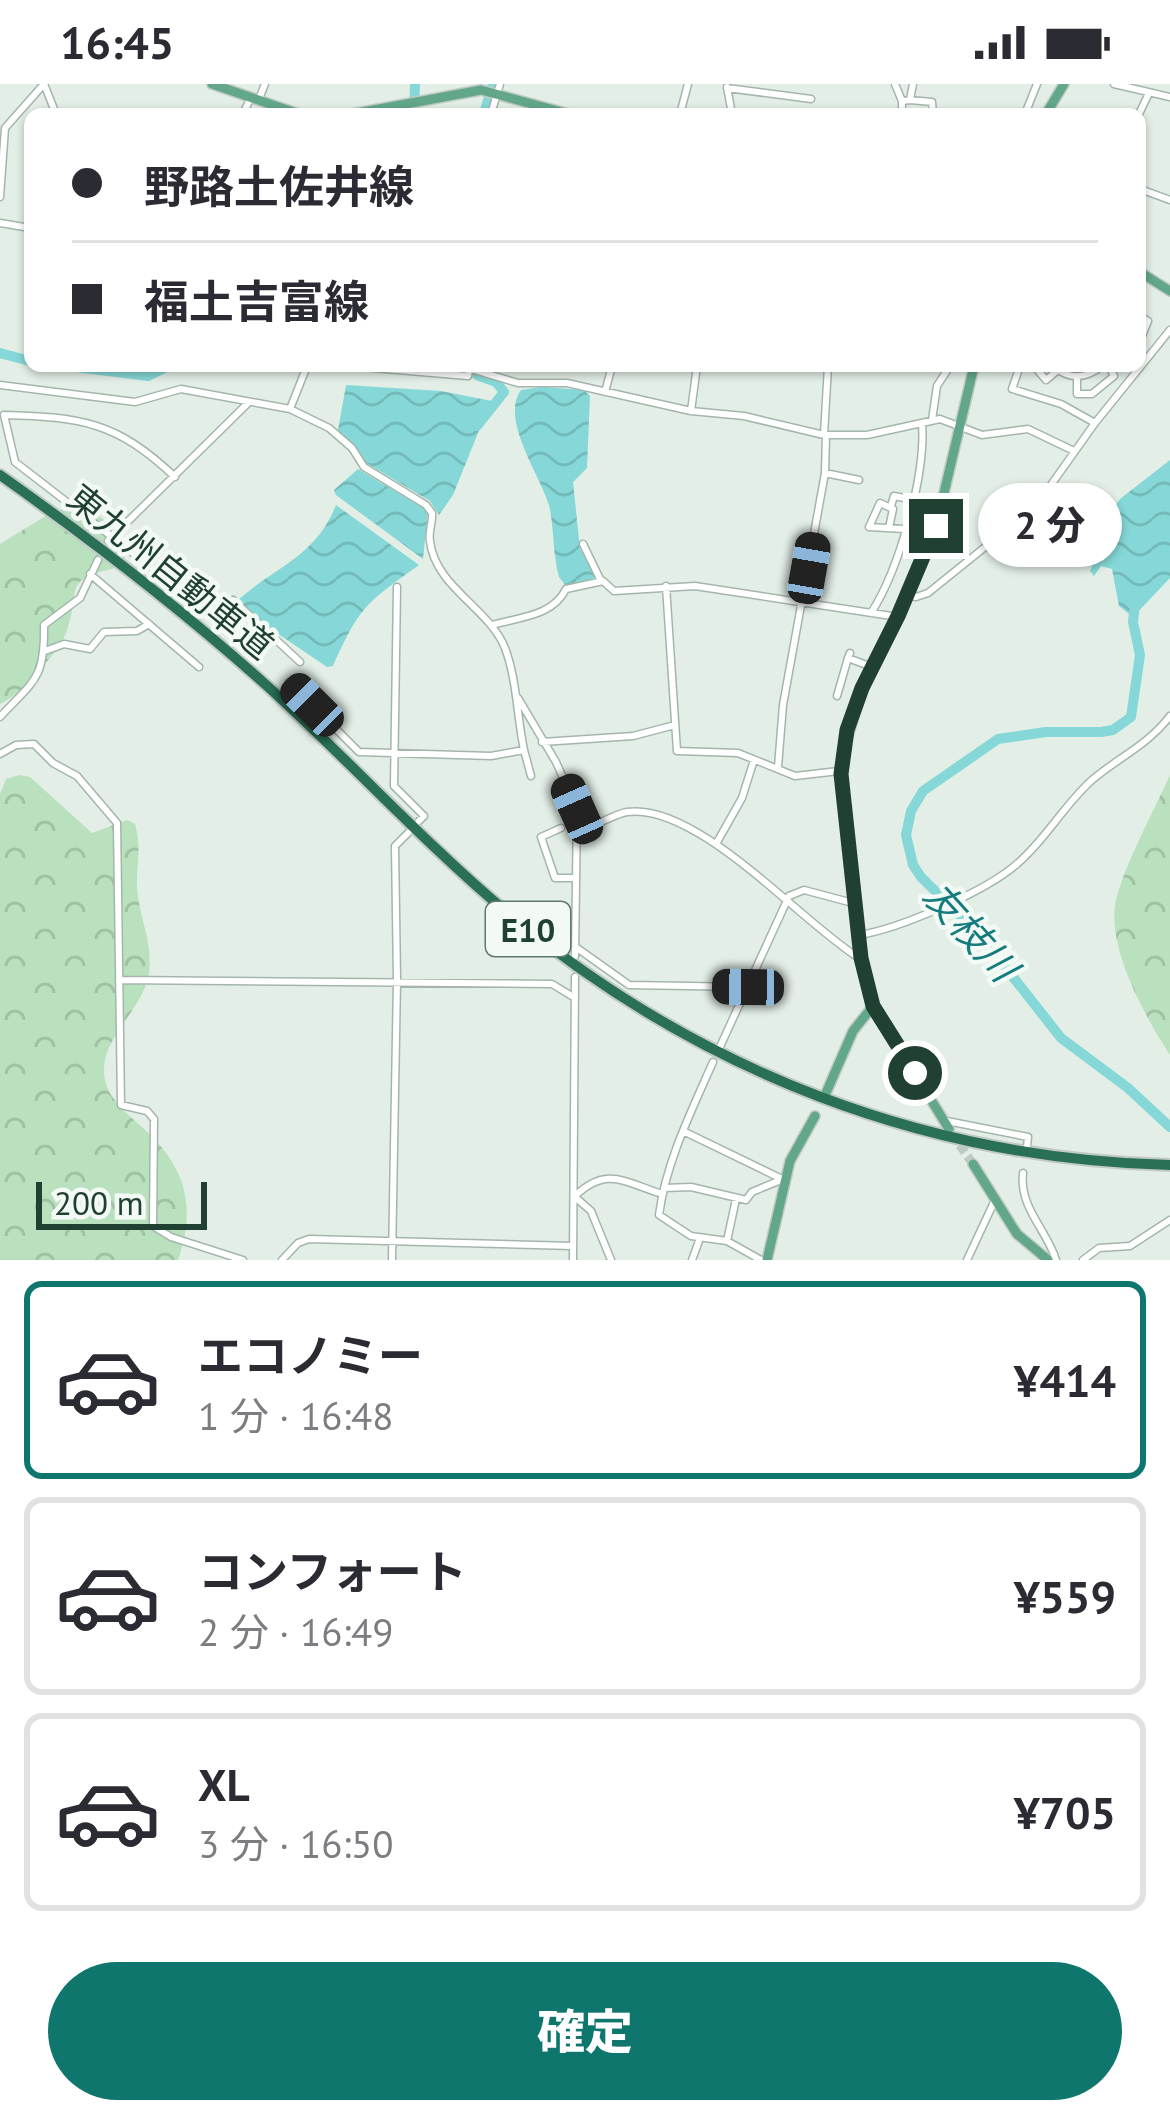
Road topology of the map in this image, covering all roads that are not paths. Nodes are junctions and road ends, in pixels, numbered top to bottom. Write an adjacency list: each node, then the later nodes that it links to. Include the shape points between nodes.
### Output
1 (44, 84): 22 (street, via 5,128)
2 (212, 84): 12 (main road)
3 (265, 84): 12 (street)
4 (895, 84): 14 (street)
5 (914, 84): 14 (street)
6 (1114, 84): 10 (street)
7 (727, 86): 9 (street)
8 (499, 88): 17 (main road); 18 (main road)
9 (758, 88): 13 (street)
10 (1149, 93): 11 (street); 21 (street)
11 (1170, 97)
12 (255, 98): 15 (street); 16 (main road)
13 (811, 99)
14 (906, 100): 19 (street); 20 (street)
15 (248, 108)
16 (282, 108)
17 (382, 108)
18 (553, 108)
19 (904, 108)
20 (932, 108)
21 (1142, 108)
22 (0, 197)
23 (1168, 335): 24 (street)
24 (1146, 361)
25 (305, 372): 41 (street)
26 (479, 372): 39 (street)
27 (610, 372): 39 (street)
28 (696, 372): 42 (street)
29 (828, 372): 47 (street)
30 (946, 372): 44 (street)
31 (973, 372): 46 (main road)
32 (1018, 372): 45 (street, via 1012,389)
33 (1065, 372): 37 (street)
34 (1090, 372): 37 (street)
35 (1111, 372): 37 (street, via 1092,394 1077,394)
36 (1137, 372): 45 (street)
37 (1077, 377)
38 (0, 386): 40 (street, via 135,402 181,389)
39 (605, 392): 42 (street)
40 (247, 404): 41 (street); 51 (street)
41 (290, 409): 69 (street, via 329,428 364,467 426,505 440,566)
42 (691, 411): 47 (street)
43 (2, 415): 51 (street, via 95,425 136,442); 57 (street, via 15,463)
44 (927, 421): 46 (street); 47 (street); 53 (street)
45 (1095, 422): 48 (street)
46 (960, 428): 48 (street, via 1028,429); 64 (main road, via 936,526)
47 (825, 435): 49 (street)
48 (1074, 451): 64 (street, via 1036,506 928,592)
49 (825, 473): 52 (street); 65 (street)
50 (0, 475): 112 (highway, 東九州自動車道 / E10, via 206,632 508,913 676,1032 803,1093 932,1135 1038,1155)
51 (175, 477): 57 (street)
52 (859, 480)
53 (915, 500): 54 (street, via 893,496); 56 (street)
54 (891, 506): 55 (street); 55 (street, via 880,503 867,524)
55 (889, 528): 56 (street)
56 (904, 530): 66 (street)
57 (110, 538): 71 (street, via 212,614 233,600)
58 (583, 544): 61 (street)
59 (98, 560): 60 (street)
60 (90, 574): 68 (street); 70 (street, via 80,598 44,625)
61 (601, 581): 62 (street, via 614,591); 69 (street, via 566,589 545,611)
62 (666, 586): 65 (street); 79 (street)
63 (398, 587): 82 (street)
64 (907, 595): 67 (main road)
65 (803, 602): 66 (street); 85 (street)
66 (871, 613): 67 (street)
67 (898, 616): 73 (main road)
68 (149, 624): 70 (street, via 104,632 90,649 64,644); 72 (street)
69 (492, 625): 75 (street)
70 (45, 652): 78 (street, via 26,695)
71 (300, 662)
72 (199, 667)
73 (872, 667): 76 (street, via 849,656); 86 (main road)
74 (289, 682): 82 (street, via 359,752)
75 (515, 693): 80 (street); 81 (street)
76 (837, 696)
77 (1170, 716): 96 (street, via 1089,783 1018,863 885,932)
78 (0, 717)
79 (675, 725): 80 (street); 84 (street, via 677,751)
80 (542, 742): 88 (street)
81 (524, 750): 82 (street); 87 (street)
82 (395, 753): 89 (street, via 394,786 424,816)
83 (0, 754): 99 (street, via 34,744 77,776 116,823)
84 (755, 758): 85 (street); 92 (street)
85 (778, 767): 86 (street, via 795,776)
86 (841, 771): 95 (main road)
87 (531, 776)
88 (578, 819): 92 (street, via 592,825 643,813); 93 (street)
89 (419, 821)
90 (561, 828): 93 (street, via 542,836 555,878)
91 (408, 832): 100 (street, via 395,847)
92 (716, 844): 94 (street, via 751,866)
93 (576, 878): 101 (street, via 575,951 629,985)
94 (785, 903): 95 (street, via 798,890); 97 (street); 101 (street)
95 (855, 903): 96 (main road)
96 (859, 935): 97 (main road)
97 (861, 958): 103 (main road)
98 (575, 977): 102 (street)
99 (119, 980): 100 (street); 124 (street, via 121,1106 154,1119 153,1226)
100 (397, 980): 102 (street, via 552,984); 121 (street)
101 (748, 987): 104 (street)
102 (574, 998): 116 (street)
103 (873, 1006): 106 (main road, via 853,1030); 108 (main road)
104 (719, 1049)
105 (713, 1062): 109 (street)
106 (826, 1093)
107 (815, 1116): 114 (main road)
108 (946, 1125): 110 (street, via 1028,1137)
109 (682, 1131): 114 (street); 115 (street)
110 (1027, 1145)
111 (973, 1164): 118 (main road)
112 (1170, 1165)
113 (1023, 1172): 132 (street)
114 (784, 1180): 117 (street); 130 (main road)
115 (663, 1191): 116 (street, via 600,1178); 117 (street, via 691,1187); 120 (street, via 661,1219)
116 (574, 1196): 123 (street); 128 (street, via 591,1211)
117 (736, 1199): 122 (street)
118 (995, 1200): 131 (street); 132 (main road, via 1026,1245)
119 (1170, 1220): 133 (street, via 1130,1246 1099,1248)
120 (700, 1238): 122 (street); 129 (street)
121 (392, 1240): 123 (street); 125 (street, via 304,1239); 126 (street)
122 (727, 1241): 130 (street)
123 (573, 1246): 127 (street)
124 (243, 1260)
125 (282, 1260)
126 (392, 1260)
127 (573, 1260)
128 (611, 1260)
129 (692, 1260)
130 (764, 1260)
131 (967, 1260)
132 (1052, 1260)
133 (1083, 1260)

